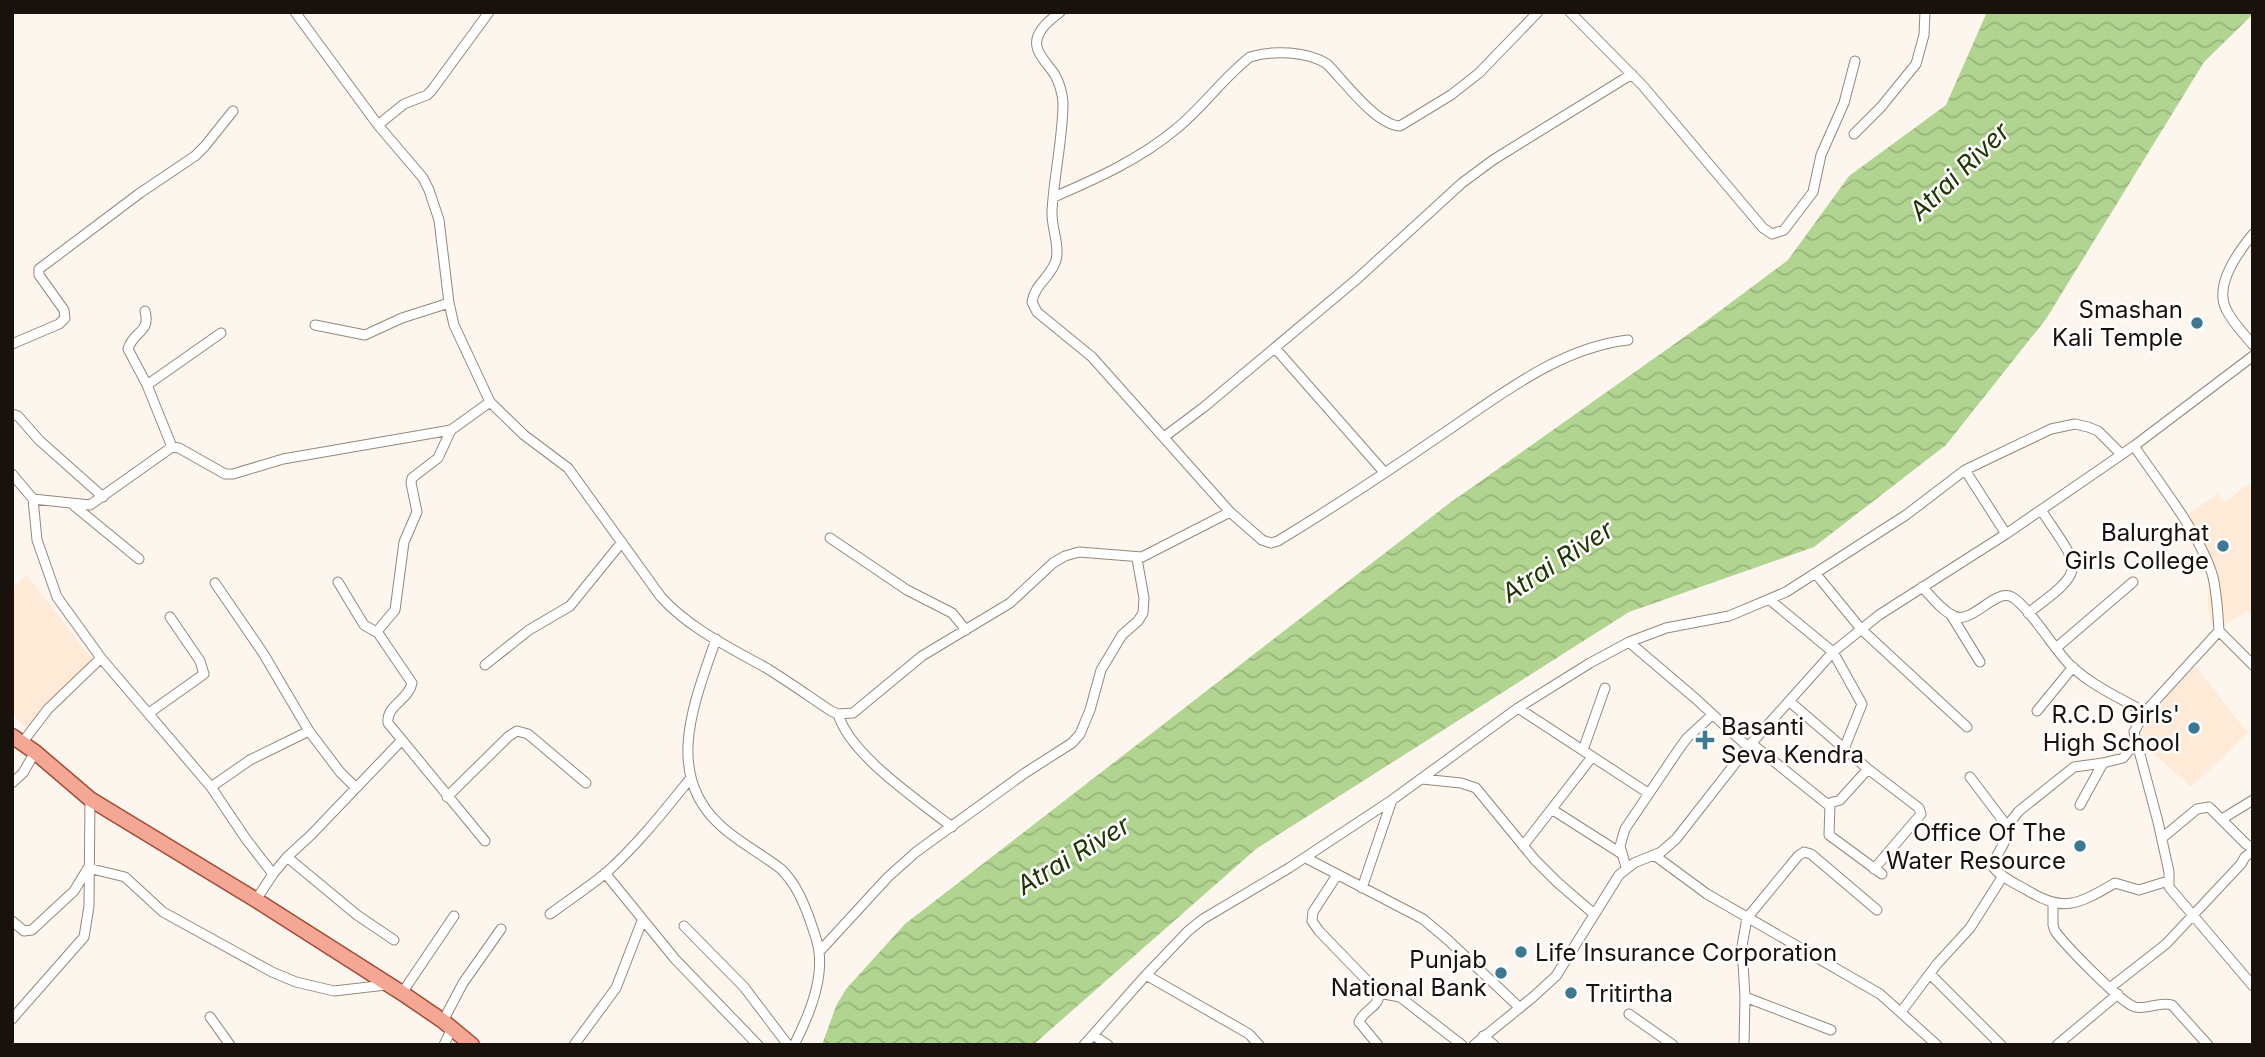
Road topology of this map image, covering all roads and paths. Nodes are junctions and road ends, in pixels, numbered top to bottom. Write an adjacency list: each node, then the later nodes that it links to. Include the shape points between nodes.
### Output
1 (295, 12): 10 (street)
2 (489, 12): 10 (street, via 432,90)
3 (1060, 12): 12 (street, via 1041,29 1036,41 1057,78 1063,102)
4 (1538, 12): 12 (street, via 1479,73 1400,126 1379,118 1320,60 1264,53 1250,57 1157,144)
5 (1570, 12): 8 (street)
6 (1925, 12): 11 (street, via 1916,64)
7 (1855, 61): 8 (street, via 1844,103 1821,155 1813,192 1778,234 1763,228)
8 (1632, 74): 21 (street, via 1462,183)
9 (233, 111): 19 (street, via 195,156 39,269 65,318)
10 (378, 125): 14 (street, via 429,190 439,220)
11 (1854, 134)
12 (1054, 197): 27 (street, via 1056,260 1032,298 1035,308 1092,357)
13 (2253, 234): 20 (street, via 2230,264 2223,302)
14 (449, 303): 16 (street, via 365,335); 24 (street, via 454,325)
15 (145, 311): 23 (street, via 146,327 128,349)
16 (315, 325)
17 (221, 333): 23 (street)
18 (1628, 340): 32 (street, via 1596,345 1565,358 1512,387)
19 (12, 344)
20 (2253, 345)
21 (1276, 348): 27 (street); 32 (street)
22 (2251, 362): 28 (street)
23 (147, 385): 29 (street)
24 (490, 402): 26 (street); 41 (street, via 568,468)
25 (12, 414): 34 (street)
26 (451, 430): 29 (street, via 283,459 233,474); 56 (street, via 438,458 412,478 417,512 404,542 395,610)
27 (1164, 437): 38 (street)
28 (2134, 446): 30 (street); 55 (street, via 2202,551 2214,581)
29 (172, 447): 34 (street)
30 (2121, 454): 31 (street, via 2098,431 2075,424 2051,429); 37 (street)
31 (1965, 470): 39 (street); 44 (street)
32 (1384, 472): 38 (street, via 1271,543)
33 (12, 474): 35 (street)
34 (103, 497): 36 (street, via 90,505)
35 (33, 499): 36 (street); 61 (street, via 37,540 57,597)
36 (71, 503): 43 (street)
37 (2041, 510): 39 (street); 51 (street, via 2071,554 2073,567 2065,585)
38 (1230, 512): 42 (street)
39 (2006, 534): 48 (street)
40 (830, 538): 54 (street, via 907,590 952,613)
41 (622, 542): 57 (street, via 673,610); 63 (street, via 570,606 507,645)
42 (1137, 558): 54 (street, via 1079,552 1065,556 1010,603); 103 (street, via 1143,613 1122,635 1098,675 1080,734)
43 (139, 559)
44 (1815, 574): 49 (street); 53 (street)
45 (338, 582): 56 (street, via 361,621)
46 (2133, 582): 59 (street)
47 (215, 583): 75 (street)
48 (1922, 587): 50 (street); 53 (street)
49 (1770, 600): 58 (street, via 1729,616 1666,628); 60 (street)
50 (1950, 613): 51 (street, via 1965,617 2007,595); 62 (street)
51 (2028, 613): 59 (street)
52 (170, 617): 71 (street, via 204,674)
53 (1861, 629): 60 (street); 74 (street)
54 (966, 630): 72 (street, via 922,656 853,712)
55 (2219, 631): 64 (street); 70 (street)
56 (378, 633): 77 (street, via 412,683 387,719)
57 (716, 639): 72 (street); 87 (street, via 689,731)
58 (1629, 642): 68 (street); 73 (street)
59 (2056, 648): 65 (street)
60 (1833, 652): 67 (street); 80 (street, via 1862,704)
61 (101, 658): 71 (street); 76 (street)
62 (1980, 662)
63 (485, 665)
64 (2253, 665)
65 (2073, 667): 69 (street); 70 (street)
66 (1605, 688): 81 (street)
67 (1789, 701): 79 (street); 80 (street)
68 (1518, 708): 81 (street); 88 (street)
69 (2037, 711)
70 (2145, 712): 78 (street, via 2134,732)
71 (149, 713): 91 (street)
72 (838, 714): 103 (street, via 858,747)
73 (1712, 715): 79 (street); 93 (street, via 1687,738)
74 (1967, 727)
75 (309, 732): 91 (street, via 250,760); 92 (street)
76 (17, 740): 82 (main road)
77 (402, 740): 92 (street); 94 (street)
78 (2137, 741): 84 (street, via 2123,758); 104 (street)
79 (1749, 745): 98 (street); 109 (street, via 1676,839)
80 (1844, 748): 85 (street)
81 (1583, 750): 83 (street)
82 (35, 752): 89 (street); 95 (main road)
83 (1592, 757): 93 (street); 100 (street)
84 (2103, 763): 99 (street); 102 (street, via 2074,767)
85 (1868, 769): 98 (street, via 1840,800); 98 (street, via 1919,808 1920,814 1878,872 1829,835)
86 (1970, 777): 102 (street)
87 (690, 779): 114 (street); 133 (street, via 703,806 721,827 789,877 803,899)
88 (1422, 779): 96 (street); 106 (street, via 1476,788)
89 (12, 783)
90 (586, 783): 94 (street, via 528,734 517,731)
91 (211, 787): 115 (street)
92 (356, 788): 110 (street)
93 (1648, 793): 108 (street, via 1625,829 1619,846)
94 (447, 797): 105 (street)
95 (90, 799): 113 (street); 120 (main road)
96 (1392, 800): 111 (street); 119 (street)
97 (2253, 800): 101 (street)
98 (1830, 804)
99 (2080, 804)
100 (1553, 810): 106 (street); 108 (street)
101 (2222, 820): 104 (street, via 2203,807); 107 (street)
102 (2007, 826): 117 (street, via 2007,839 1993,863)
103 (952, 827): 133 (street, via 888,877)
104 (2162, 838): 118 (street)
105 (485, 841)
106 (1523, 846): 124 (street)
107 (2253, 849): 126 (street)
108 (1622, 854): 112 (street)
109 (1654, 855): 112 (street); 127 (street)
110 (287, 857): 115 (street); 132 (street)
111 (1306, 858): 116 (street); 135 (street, via 1203,919)
112 (1626, 867): 124 (street)
113 (88, 868): 128 (street, via 74,891 32,930 24,931); 136 (street, via 125,877 163,912 296,982 334,991); 146 (street, via 84,937)
114 (605, 873): 123 (street); 129 (street)
115 (273, 874): 120 (street)
116 (1337, 875): 119 (street); 140 (street, via 1312,921)
117 (2003, 876): 121 (street); 134 (street, via 1970,928)
118 (2168, 881): 121 (street, via 2139,890 2115,883 2086,899); 126 (street)
119 (1362, 888): 142 (street, via 1439,932)
120 (256, 900): 136 (main road)
121 (2053, 904): 138 (street, via 2055,931)
122 (1877, 910): 127 (street, via 1804,852)
123 (550, 914)
124 (1594, 914): 142 (street, via 1556,976)
125 (454, 916): 139 (street)
126 (2192, 916): 137 (street); 138 (street)
127 (1747, 918): 141 (street, via 1742,946); 143 (street, via 1851,976)
128 (12, 920)
129 (642, 921): 154 (street, via 616,988); 155 (street)
130 (684, 926): 156 (street, via 744,987)
131 (501, 929): 147 (street, via 469,975)
132 (394, 940)
133 (819, 952): 157 (street, via 817,985)
134 (1930, 974): 143 (street); 168 (street)
135 (1146, 975): 149 (street); 160 (street, via 1249,1034)
136 (387, 985): 139 (main road)
137 (2253, 986)
138 (2114, 991): 169 (street); 170 (street, via 2136,1007 2172,1005)
139 (402, 993): 147 (main road)
140 (1380, 993): 161 (street, via 1359,1022); 162 (street, via 1401,997)
141 (1745, 997): 148 (street); 166 (street)
142 (1520, 1008): 150 (street)
143 (1901, 1012): 167 (street)
144 (1629, 1014): 165 (street)
145 (210, 1017): 152 (street)
146 (12, 1019)
147 (447, 1024): 151 (main road); 153 (street)
148 (1831, 1030)
149 (1093, 1035): 158 (street); 159 (street)
150 (1483, 1036): 163 (street); 164 (street)
151 (472, 1044)
152 (230, 1045)
153 (444, 1045)
154 (574, 1045)
155 (758, 1045)
156 (788, 1045)
157 (794, 1045)
158 (1084, 1045)
159 (1108, 1045)
160 (1259, 1045)
161 (1378, 1045)
162 (1462, 1045)
163 (1474, 1045)
164 (1494, 1045)
165 (1673, 1045)
166 (1744, 1045)
167 (1937, 1045)
168 (2001, 1045)
169 (2057, 1045)
170 (2208, 1045)

